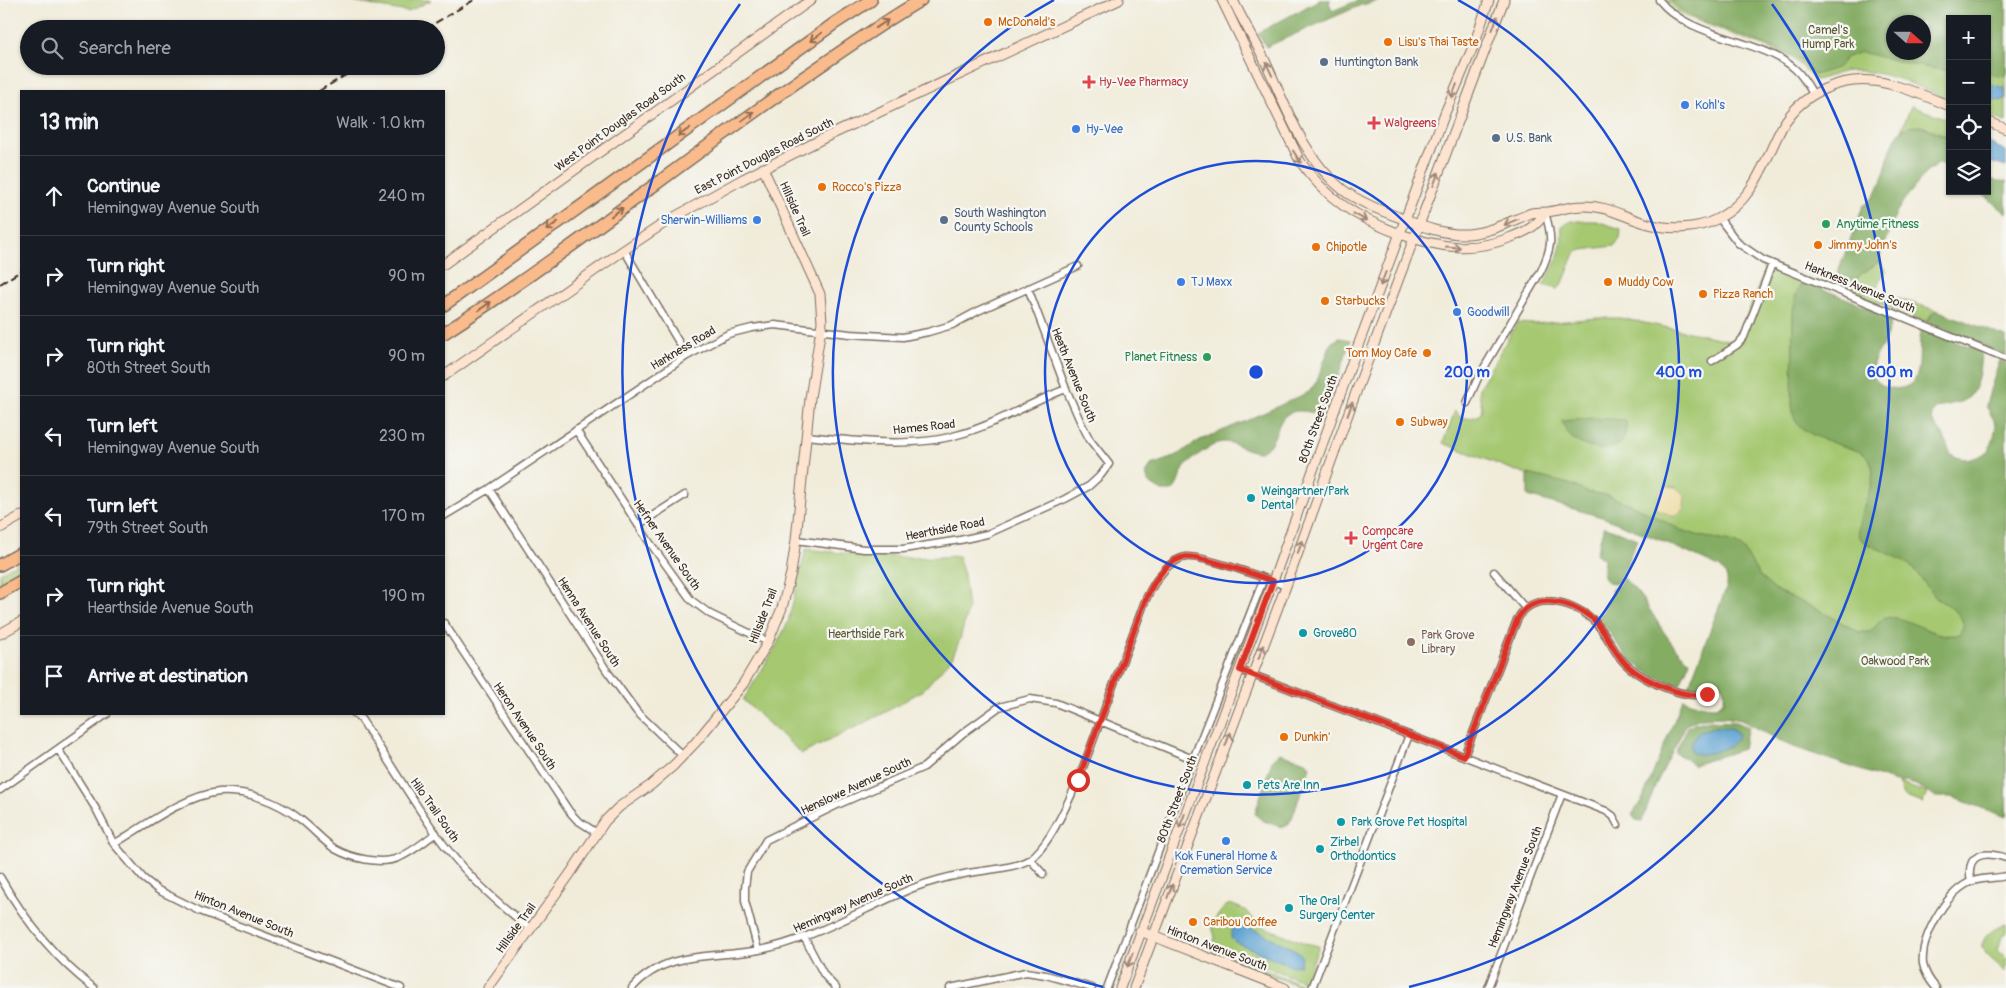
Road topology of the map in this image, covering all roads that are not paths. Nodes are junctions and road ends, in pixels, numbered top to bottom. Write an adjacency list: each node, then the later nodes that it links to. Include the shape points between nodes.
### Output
1 (811, 0): 22 (street, West Point Douglas Road South)
2 (871, 0): 26 (highway, one-way to 26)
3 (921, 0): 28 (highway, one-way to 3, via 766,104)
4 (1119, 0): 14 (street, East Point Douglas Road South)
5 (1222, 0): 19 (street, one-way to 19, via 1305,169 1344,207)
6 (1232, 0): 17 (street, one-way to 6, via 1358,200 1321,168 1301,139)
7 (1489, 0): 17 (street, 80th Street South, one-way to 17)
8 (1504, 0): 18 (street, one-way to 8)
9 (1659, 0): 10 (street, via 1687,23 1785,62 1802,77)
10 (1814, 94): 11 (street, via 1840,83 1867,80 1899,86); 16 (street, via 1797,107 1784,124 1750,192)
11 (1947, 105)
12 (1991, 123): 13 (street)
13 (2006, 129)
14 (763, 168): 21 (street, East Point Douglas Road South, via 669,220); 27 (street, Hillside Trail, via 820,294)
15 (1545, 213): 16 (street, via 1569,207 1594,206 1671,228 1693,226); 18 (street, one-way to 18, via 1532,212 1499,227 1469,234); 20 (street, one-way to 15, via 1444,246 1481,246 1500,242 1538,224); 34 (street, via 1551,238 1548,256)
16 (1718, 218): 23 (street, Harkness Avenue South, via 1741,246)
17 (1405, 220): 18 (street); 19 (street, 80th Street South)
18 (1419, 225): 20 (street)
19 (1400, 234): 20 (street); 48 (street, 80th Street South, one-way to 48)
20 (1414, 238): 50 (street, one-way to 20)
21 (624, 250): 29 (street); 32 (street, East Point Douglas Road South)
22 (445, 263)
23 (1772, 264): 30 (street, Harkness Avenue South); 31 (street, via 1744,337)
24 (1078, 266): 25 (street, Harkness Road)
25 (1028, 288): 27 (street, Harkness Road, via 952,326 928,332 903,337); 33 (street, Heath Avenue South)
26 (445, 304)
27 (821, 330): 29 (street, Harkness Road, via 775,326 752,328 728,334); 36 (street, Hillside Trail)
28 (445, 332)
29 (687, 356): 35 (street, Harkness Road)
30 (2006, 359)
31 (1712, 361)
32 (445, 375)
33 (1066, 389): 36 (street, Hames Road, via 956,436 893,442); 37 (street, Heath Avenue South, via 1090,440)
34 (1466, 403)
35 (576, 430): 38 (street, Harkness Road); 42 (street, Hefner Avenue South)
36 (806, 436): 44 (street, Hillside Trail)
37 (1110, 464): 44 (street, Hearthside Road, via 1089,486 987,534 903,549 864,549)
38 (489, 489): 40 (street, Harkness Road); 65 (street, Henna Avenue South, via 612,678 637,712)
39 (685, 495): 42 (street)
40 (445, 515)
41 (20, 517): 43 (street)
42 (638, 525): 56 (street, Hefner Avenue South, via 691,600 710,614)
43 (0, 528)
44 (796, 540): 56 (street, Hillside Trail, via 782,608)
45 (20, 554): 46 (highway)
46 (0, 565)
47 (1494, 572): 52 (street)
48 (1269, 580): 50 (street, Hemingway Avenue South); 57 (street, 80th Street South); 62 (street, Hemingway Avenue South, via 1201,558 1185,557 1172,564 1153,583); 67 (street, 80th Street South)
49 (20, 582): 51 (highway)
50 (1286, 586): 58 (street, one-way to 50)
51 (0, 593)
52 (1525, 608): 59 (street, via 1550,600 1579,610 1595,622 1621,659 1639,675 1689,695); 66 (street, via 1517,620)
53 (20, 623): 55 (street)
54 (445, 624): 71 (street, Heron Avenue South, via 569,810 577,820)
55 (0, 634)
56 (768, 642): 65 (street, Hillside Trail, via 743,684)
57 (1240, 670): 58 (street); 81 (street, 80th Street South, one-way to 81)
58 (1253, 675): 63 (street); 82 (street, one-way to 58)
59 (1710, 693)
60 (106, 715): 64 (street)
61 (356, 715): 72 (street, Hilo Trail South)
62 (1100, 721): 67 (street, Henslowe Avenue South); 75 (street, Hemingway Avenue South, via 1078,780 1058,821); 84 (street, Henslowe Avenue South, via 1045,701 1030,699 1000,707 963,733 924,767 766,840 746,872 745,901)
63 (1409, 735): 66 (street); 96 (street)
64 (58, 749): 68 (street); 73 (street, Hinton Avenue South)
65 (683, 756): 71 (street, Hillside Trail, via 651,785 618,807)
66 (1464, 756): 69 (street)
67 (1193, 759): 92 (street, 80th Street South)
68 (0, 790)
69 (1562, 794): 70 (street, via 1607,811); 97 (street, Hemingway Avenue South)
70 (1618, 825)
71 (597, 833): 80 (street, Hillside Trail)
72 (436, 834): 73 (street, via 398,858 356,857 335,848 300,819 258,796 217,792 190,800); 80 (street, Hilo Trail South, via 484,889)
73 (114, 844): 86 (street, Hinton Avenue South, via 142,878 158,890 200,911)
74 (2006, 858): 79 (street, via 1988,854 1978,856 1971,866)
75 (1030, 859): 76 (street); 83 (street, Hemingway Avenue South, via 922,884)
76 (1043, 874)
77 (2006, 876): 79 (street)
78 (0, 878): 85 (street, via 50,948)
79 (1971, 882): 98 (street, via 1945,905 1928,937 1923,964 1926,975)
80 (531, 929): 87 (street, Hillside Trail)
81 (1140, 931): 82 (street, Hinton Avenue South); 93 (street, 80th Street South, one-way to 93)
82 (1153, 936): 94 (street); 95 (street, Hinton Avenue South)
83 (804, 937): 84 (street, Hemingway Avenue South); 89 (street, via 824,974)
84 (758, 950): 88 (street, Hemingway Avenue South, via 667,962 641,978)
85 (94, 988)
86 (401, 988)
87 (488, 988)
88 (632, 988)
89 (836, 988)
90 (950, 988): 91 (street, via 1026,972)
91 (1092, 988)
92 (1107, 988)
93 (1120, 988)
94 (1134, 988)
95 (1285, 988)
96 (1312, 988)
97 (1488, 988)
98 (1936, 988)

